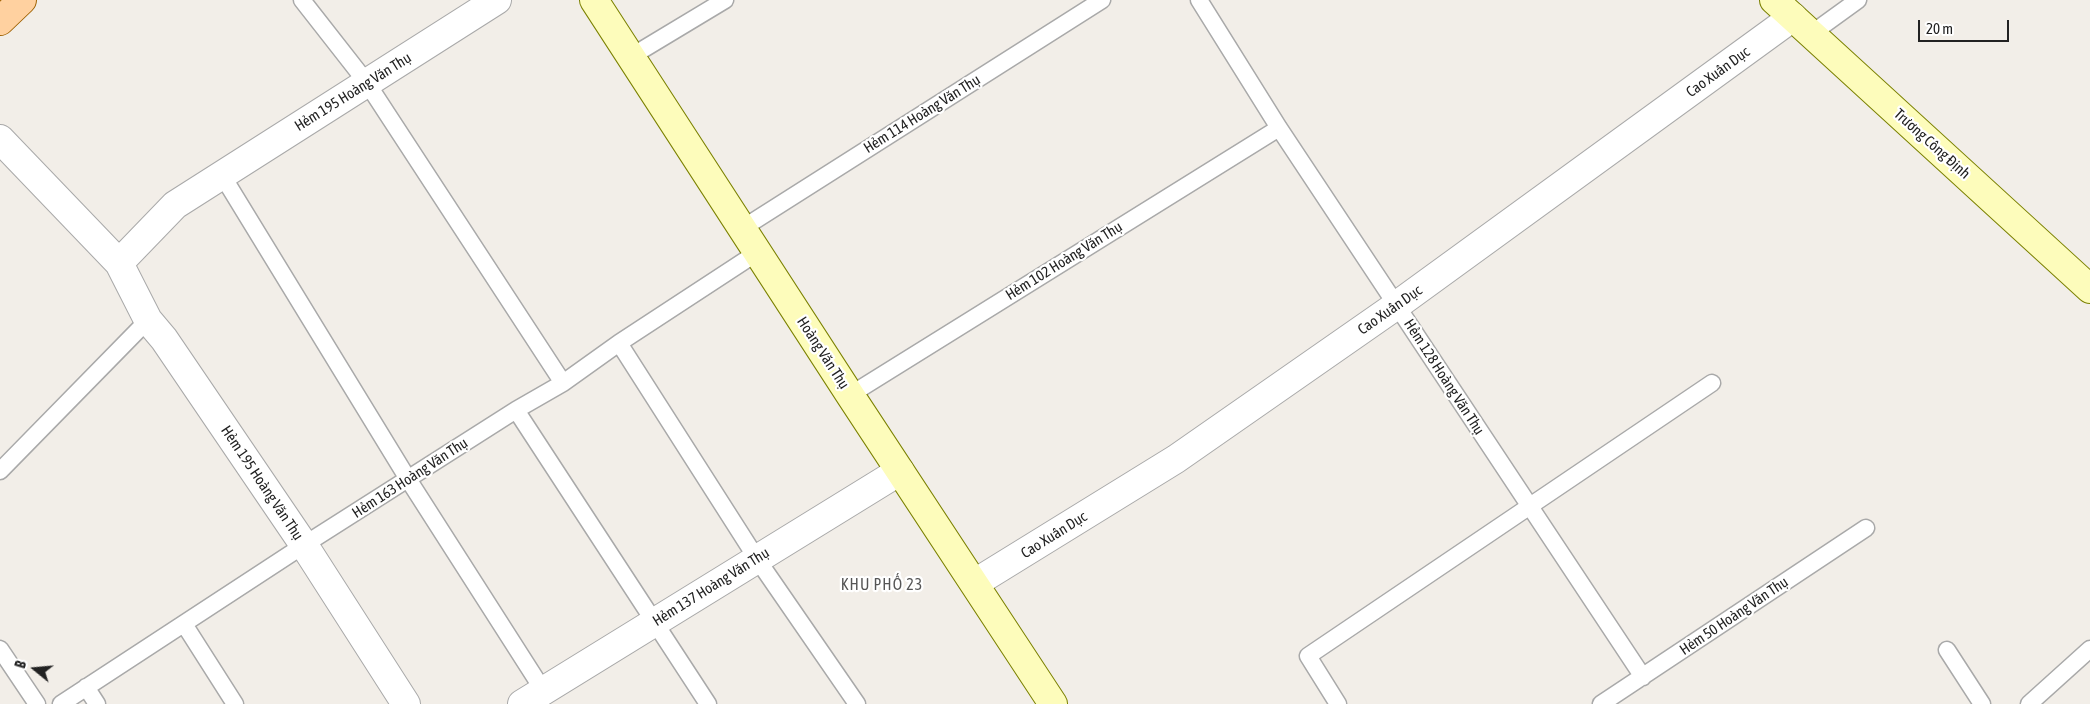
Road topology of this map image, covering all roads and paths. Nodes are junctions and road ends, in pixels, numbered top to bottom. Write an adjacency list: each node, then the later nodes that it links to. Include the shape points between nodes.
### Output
1 (22, 0): 10 (main road)
2 (302, 0): 12 (lane)
3 (497, 0): 12 (street, Hẻm 195 Hoàng Văn Thụ)
4 (594, 0): 11 (street, Hoàng Văn Thụ)
5 (725, 0): 11 (lane)
6 (1102, 0): 16 (lane, Hẻm 114 Hoàng Văn Thụ)
7 (1199, 0): 13 (lane, Hẻm 128 Hoàng Văn Thụ)
8 (1858, 0): 9 (lane)
9 (1792, 17): 19 (street, Trương Công Định); 20 (street, Cao Xuân Dục)
10 (0, 22)
11 (632, 56): 16 (street, Hoàng Văn Thụ)
12 (367, 83): 15 (street, Hẻm 195 Hoàng Văn Thụ); 23 (lane)
13 (1279, 128): 20 (lane, Hẻm 128 Hoàng Văn Thụ); 25 (lane, Hẻm 102 Hoàng Văn Thụ)
14 (0, 139): 18 (street, Hẻm 195 Hoàng Văn Thụ)
15 (222, 175): 18 (street, Hẻm 195 Hoàng Văn Thụ, via 175,205); 29 (lane)
16 (743, 228): 17 (street, Hoàng Văn Thụ)
17 (758, 252): 22 (lane, Hẻm 163 Hoàng Văn Thụ); 25 (street, Hoàng Văn Thụ)
18 (119, 263): 21 (street, Hẻm 195 Hoàng Văn Thụ)
19 (2090, 289)
20 (1397, 305): 30 (lane, Hẻm 128 Hoàng Văn Thụ); 34 (street, Cao Xuân Dục, via 1176,460)
21 (148, 320): 27 (lane); 32 (street, Hẻm 195 Hoàng Văn Thụ)
22 (619, 343): 23 (lane, Hẻm 163 Hoàng Văn Thụ); 33 (lane)
23 (563, 383): 26 (lane, Hẻm 163 Hoàng Văn Thụ)
24 (1712, 383): 30 (lane)
25 (850, 395): 28 (street, Hoàng Văn Thụ)
26 (516, 410): 29 (lane, Hẻm 163 Hoàng Văn Thụ); 35 (lane)
27 (0, 471)
28 (900, 471): 33 (street, Hẻm 137 Hoàng Văn Thụ); 34 (street, Hoàng Văn Thụ)
29 (408, 479): 32 (lane, Hẻm 163 Hoàng Văn Thụ); 42 (lane)
30 (1529, 506): 40 (lane, Hẻm 128 Hoàng Văn Thụ); 51 (lane, via 1308,656)
31 (1866, 528): 40 (lane, Hẻm 50 Hoàng Văn Thụ)
32 (304, 545): 36 (lane, Hẻm 163 Hoàng Văn Thụ); 48 (street, Hẻm 195 Hoàng Văn Thụ)
33 (757, 559): 35 (street, Hẻm 137 Hoàng Văn Thụ); 50 (lane)
34 (974, 583): 43 (street, Hoàng Văn Thụ)
35 (654, 623): 42 (street, Hẻm 137 Hoàng Văn Thụ); 49 (lane)
36 (184, 624): 41 (lane, Hẻm 163 Hoàng Văn Thụ); 47 (lane)
37 (0, 649): 44 (lane)
38 (2090, 649): 54 (lane)
39 (1947, 650): 53 (lane)
40 (1643, 677): 52 (lane, Hẻm 50 Hoàng Văn Thụ)
41 (86, 688): 45 (lane, Hẻm 163 Hoàng Văn Thụ); 46 (lane)
42 (533, 697)
43 (1049, 702)
44 (37, 704)
45 (61, 704)
46 (97, 704)
47 (235, 704)
48 (406, 704)
49 (708, 704)
50 (857, 704)
51 (1338, 704)
52 (1601, 704)
53 (1982, 704)
54 (2029, 704)

